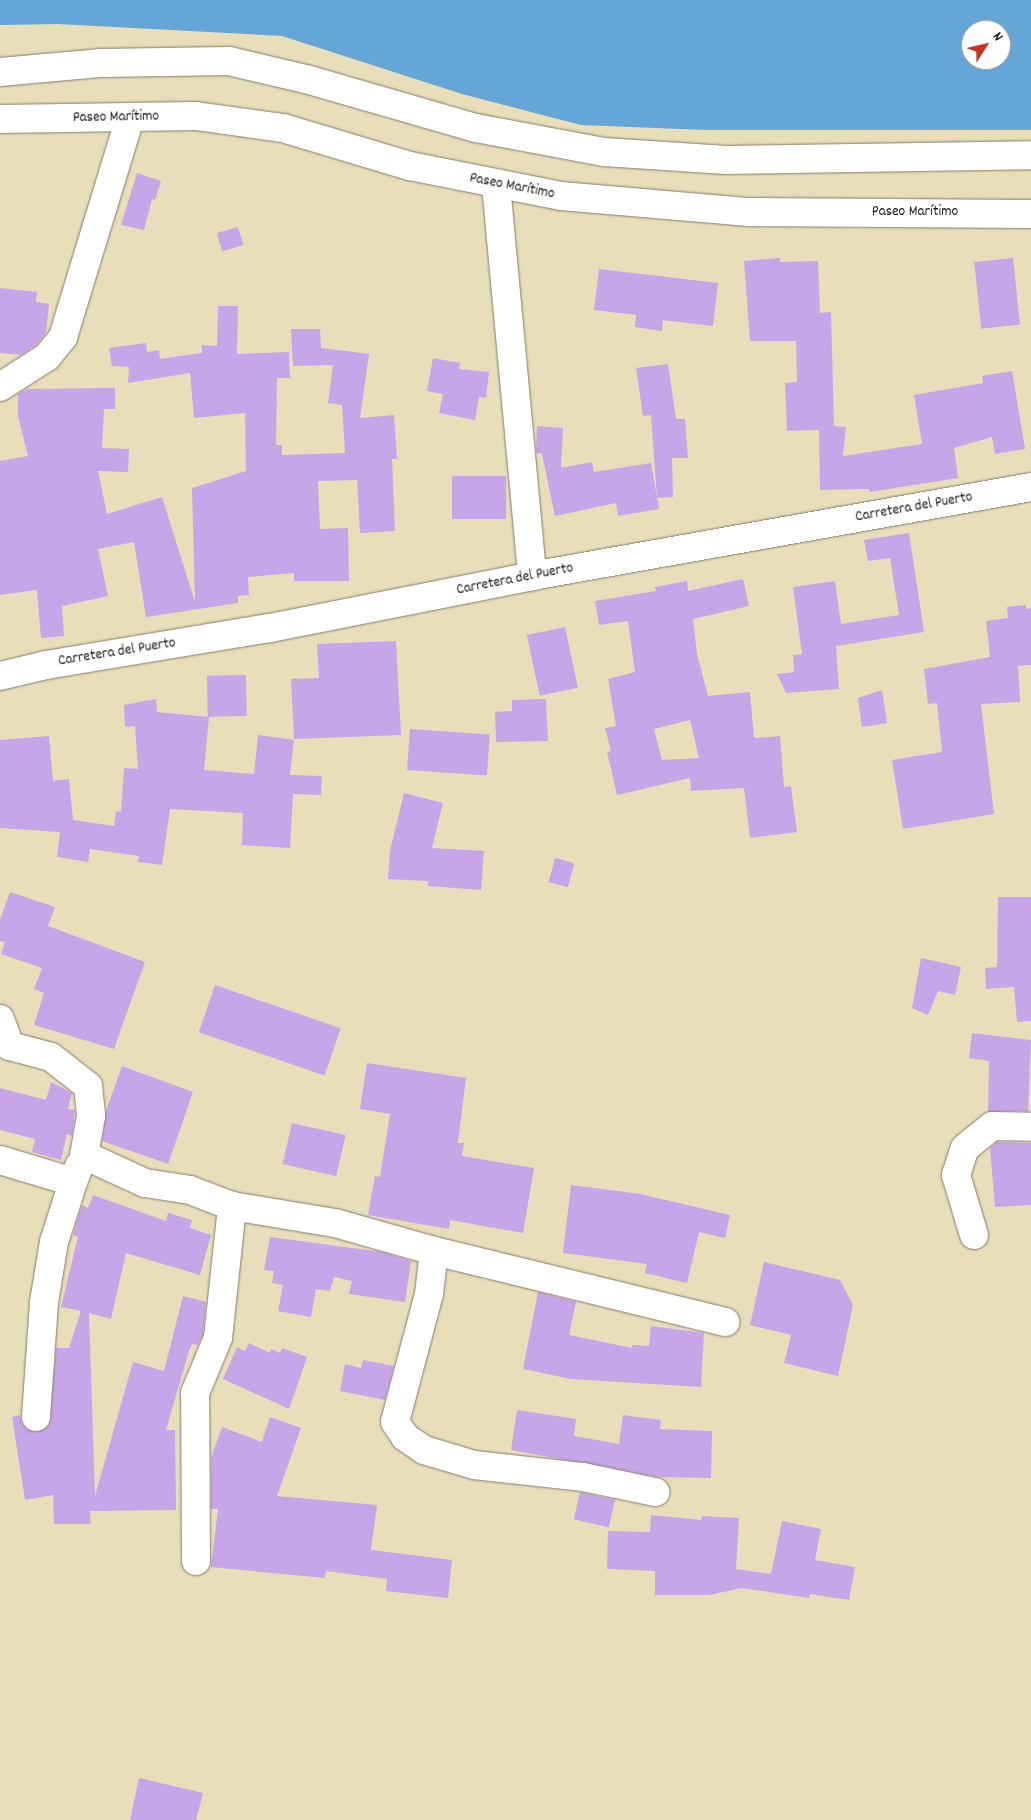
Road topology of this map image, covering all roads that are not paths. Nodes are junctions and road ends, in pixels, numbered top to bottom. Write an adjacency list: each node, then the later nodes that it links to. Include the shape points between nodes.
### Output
1 (0, 72): 4 (street, via 100,63 229,61 306,78 476,128 604,152 726,160)
2 (130, 118): 3 (street, Paseo Marítimo); 5 (street, Paseo Marítimo, via 196,116 283,128 410,166); 7 (street, via 63,337 47,357)
3 (0, 119)
4 (1031, 156)
5 (496, 185): 6 (street, Paseo Marítimo, via 561,196 749,212); 9 (street)
6 (1031, 214)
7 (0, 387)
8 (1031, 486): 9 (street, Carretera del Puerto)
9 (532, 576): 10 (street, Carretera del Puerto)
10 (0, 676)
11 (0, 1019): 12 (street)
12 (5, 1052): 14 (street, via 51,1057 88,1086 91,1116)
13 (1031, 1127): 18 (street, via 992,1126 965,1148 956,1176)
14 (84, 1155): 16 (street); 17 (street, via 145,1183 190,1190)
15 (0, 1160): 16 (street)
16 (73, 1182): 21 (street, via 52,1251 44,1302)
17 (232, 1206): 19 (street, via 336,1223); 23 (street, via 218,1338 195,1393)
18 (974, 1235)
19 (434, 1251): 20 (street); 22 (street, via 429,1294 395,1422 405,1437 424,1450 474,1465 583,1477)
20 (725, 1322)
21 (36, 1417)
22 (655, 1492)
23 (196, 1561)

